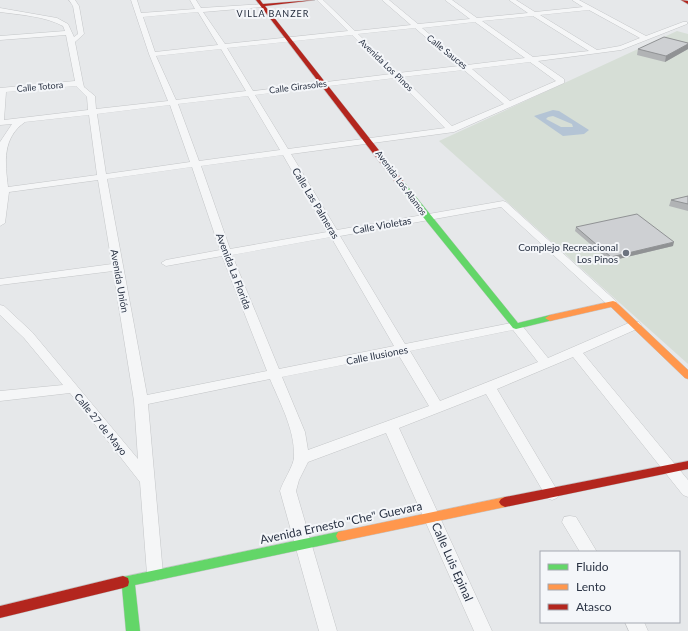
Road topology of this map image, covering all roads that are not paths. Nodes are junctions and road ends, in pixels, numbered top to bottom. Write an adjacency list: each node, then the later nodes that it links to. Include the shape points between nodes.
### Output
1 (72, 0): 25 (street, via 76,6 80,34)
2 (134, 0): 17 (street, Avenida La Florida)
3 (193, 0): 15 (street, Calle Las Palmeras)
4 (313, 0): 11 (street)
5 (320, 0): 22 (street, Avenida Los Pinos)
6 (385, 0): 20 (street, Calle Sauces)
7 (448, 0): 18 (street)
8 (512, 0): 16 (street)
9 (575, 0): 13 (street)
10 (683, 0): 12 (street)
11 (260, 2): 15 (street); 27 (street, Avenida Los Alamos)
12 (688, 3)
13 (589, 8): 16 (street); 26 (street)
14 (2, 10): 25 (street, via 54,19 66,25)
15 (199, 10): 17 (street); 28 (street, Calle Las Palmeras)
16 (535, 14): 18 (street); 29 (street)
17 (140, 15): 30 (street, Avenida La Florida)
18 (476, 20): 20 (street); 31 (street)
19 (686, 23): 26 (street, Calle Girasoles)
20 (417, 27): 22 (street); 32 (street, Calle Sauces)
21 (0, 32): 23 (street)
22 (354, 33): 27 (street); 33 (street, Avenida Los Pinos)
23 (19, 37): 24 (street); 25 (street)
24 (0, 38)
25 (70, 38): 34 (street, Avenida Unión)
26 (647, 39): 29 (street, Calle Girasoles, via 621,48)
27 (290, 40): 28 (street); 35 (street, Avenida Los Alamos)
28 (223, 47): 30 (street); 37 (street, Calle Las Palmeras)
29 (596, 52): 31 (street, Calle Girasoles)
30 (152, 54): 38 (street, Avenida La Florida)
31 (531, 58): 32 (street, Calle Girasoles); 39 (street, via 562,80)
32 (466, 66): 33 (street, Calle Girasoles); 39 (street, Calle Sauces)
33 (397, 75): 35 (street, Calle Girasoles); 43 (street, Avenida Los Pinos)
34 (79, 83): 36 (street, Calle Totora); 40 (street, Avenida Unión, via 91,96)
35 (324, 84): 37 (street, Calle Girasoles); 44 (street, Avenida Los Alamos)
36 (1, 90): 42 (street)
37 (250, 92): 38 (street, Calle Girasoles); 45 (street, Calle Las Palmeras)
38 (173, 102): 40 (street, Calle Girasoles); 47 (street, Avenida La Florida)
39 (509, 104): 43 (street)
40 (92, 110): 41 (street, Calle Girasoles); 48 (street, Avenida Unión)
41 (24, 119): 42 (street, Calle Girasoles); 46 (street, via 13,125 6,136 2,145)
42 (0, 123)
43 (451, 130): 44 (street)
44 (368, 140): 45 (street); 50 (street, Avenida Los Alamos)
45 (286, 153): 47 (street); 52 (street, Calle Las Palmeras)
46 (0, 164): 49 (street)
47 (196, 165): 48 (street); 53 (street, Avenida La Florida)
48 (102, 177): 49 (street); 55 (street, Avenida Unión)
49 (4, 190): 51 (street)
50 (427, 217): 52 (street, Calle Violetas); 57 (street, Calle Violetas, via 503,204); 60 (street, Avenida Los Alamos)
51 (0, 222)
52 (334, 234): 53 (street, Calle Violetas); 61 (street, Calle Las Palmeras)
53 (226, 253): 54 (street, Calle Violetas); 64 (street, Avenida La Florida)
54 (166, 263)
55 (118, 267): 56 (street); 69 (street, Avenida Unión)
56 (0, 282)
57 (613, 304): 59 (street); 60 (street, Calle Ilusiones)
58 (0, 309): 67 (street, via 28,335)
59 (635, 325): 62 (street); 65 (street)
60 (516, 326): 61 (street, Calle Ilusiones); 63 (street, Avenida Los Alamos)
61 (403, 350): 64 (street, Calle Ilusiones); 70 (street, Calle Las Palmeras)
62 (576, 352): 63 (street); 74 (street)
63 (546, 364): 66 (street)
64 (275, 375): 69 (street, Calle Ilusiones); 72 (street, Avenida La Florida, via 298,432)
65 (688, 376)
66 (489, 387): 70 (street); 77 (street)
67 (73, 388): 68 (street, Calle 27 de Mayo); 75 (street, Calle 27 de Mayo)
68 (0, 396)
69 (140, 401): 75 (street, Avenida Unión)
70 (437, 408): 71 (street)
71 (391, 427): 72 (street); 78 (street, Calle Luis Epinal)
72 (302, 458): 80 (street, via 288,491)
73 (688, 465): 74 (street, Avenida Ernesto "Che" Guevara)
74 (671, 469): 76 (street); 77 (street, Avenida Ernesto "Che" Guevara)
75 (146, 479): 82 (street, Avenida Unión)
76 (688, 491)
77 (552, 494): 78 (street, Avenida Ernesto "Che" Guevara)
78 (432, 517): 80 (street, Avenida Ernesto "Che" Guevara); 87 (street, Calle Luis Epinal)
79 (570, 522): 81 (street)
80 (304, 542): 82 (street, Avenida Ernesto "Che" Guevara); 86 (street)
81 (588, 551)
82 (155, 574): 83 (street, Avenida Ernesto "Che" Guevara)
83 (128, 581): 84 (street, Avenida Ernesto "Che" Guevara); 85 (street)
84 (0, 612)
85 (133, 631)
86 (328, 631)
87 (483, 631)

